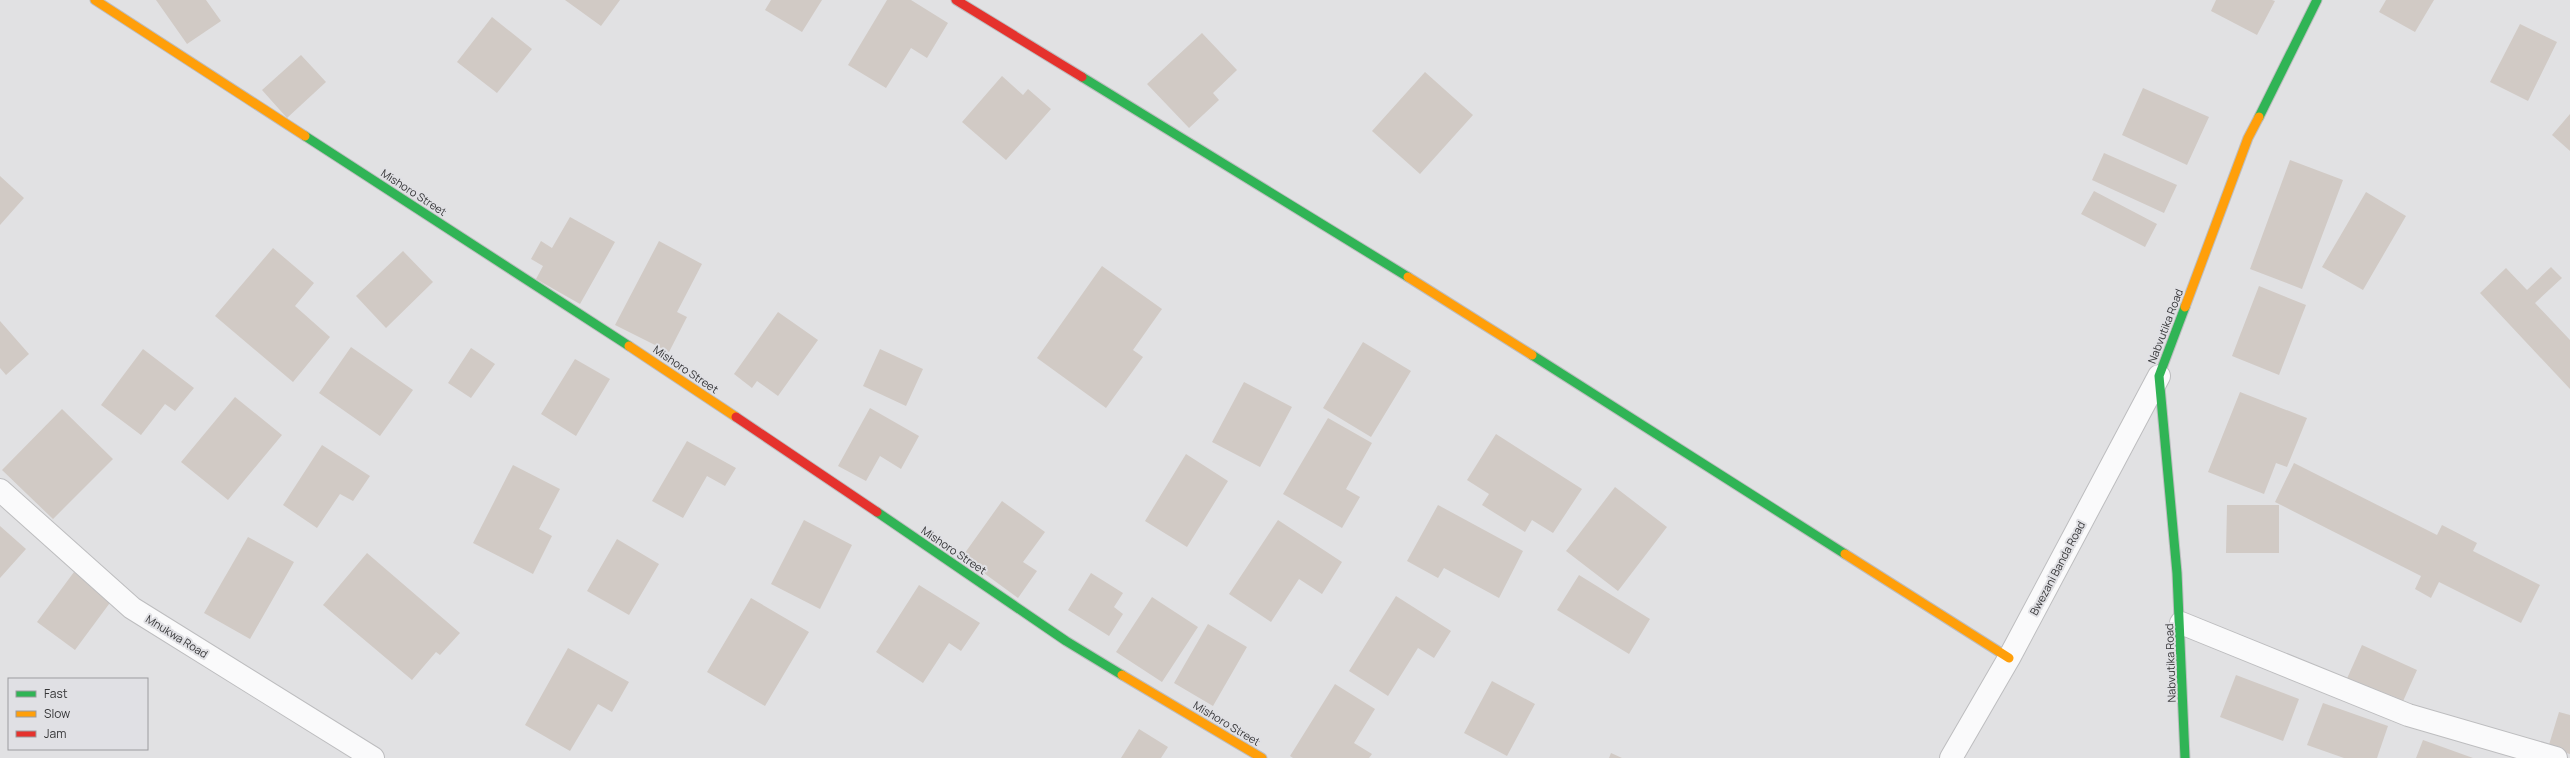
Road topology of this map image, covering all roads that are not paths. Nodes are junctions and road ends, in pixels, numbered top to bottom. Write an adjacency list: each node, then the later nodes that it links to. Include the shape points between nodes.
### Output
1 (96, 0): 9 (street, Mishoro Street, via 672,374 1066,641)
2 (956, 0): 7 (street, via 1449,302)
3 (2317, 0): 4 (street, Nabvutika Road, via 2248,138)
4 (2159, 376): 6 (street, Nabvutika Road); 7 (street, Bwezani Banda Road)
5 (0, 490): 8 (street, Mnukwa Road, via 132,608)
6 (2181, 623): 11 (street, Nabvutika Road); 12 (street, via 2408,715)
7 (2009, 658): 10 (street, Bwezani Banda Road)
8 (373, 758)
9 (1262, 758)
10 (1951, 758)
11 (2185, 758)
12 (2556, 758)

